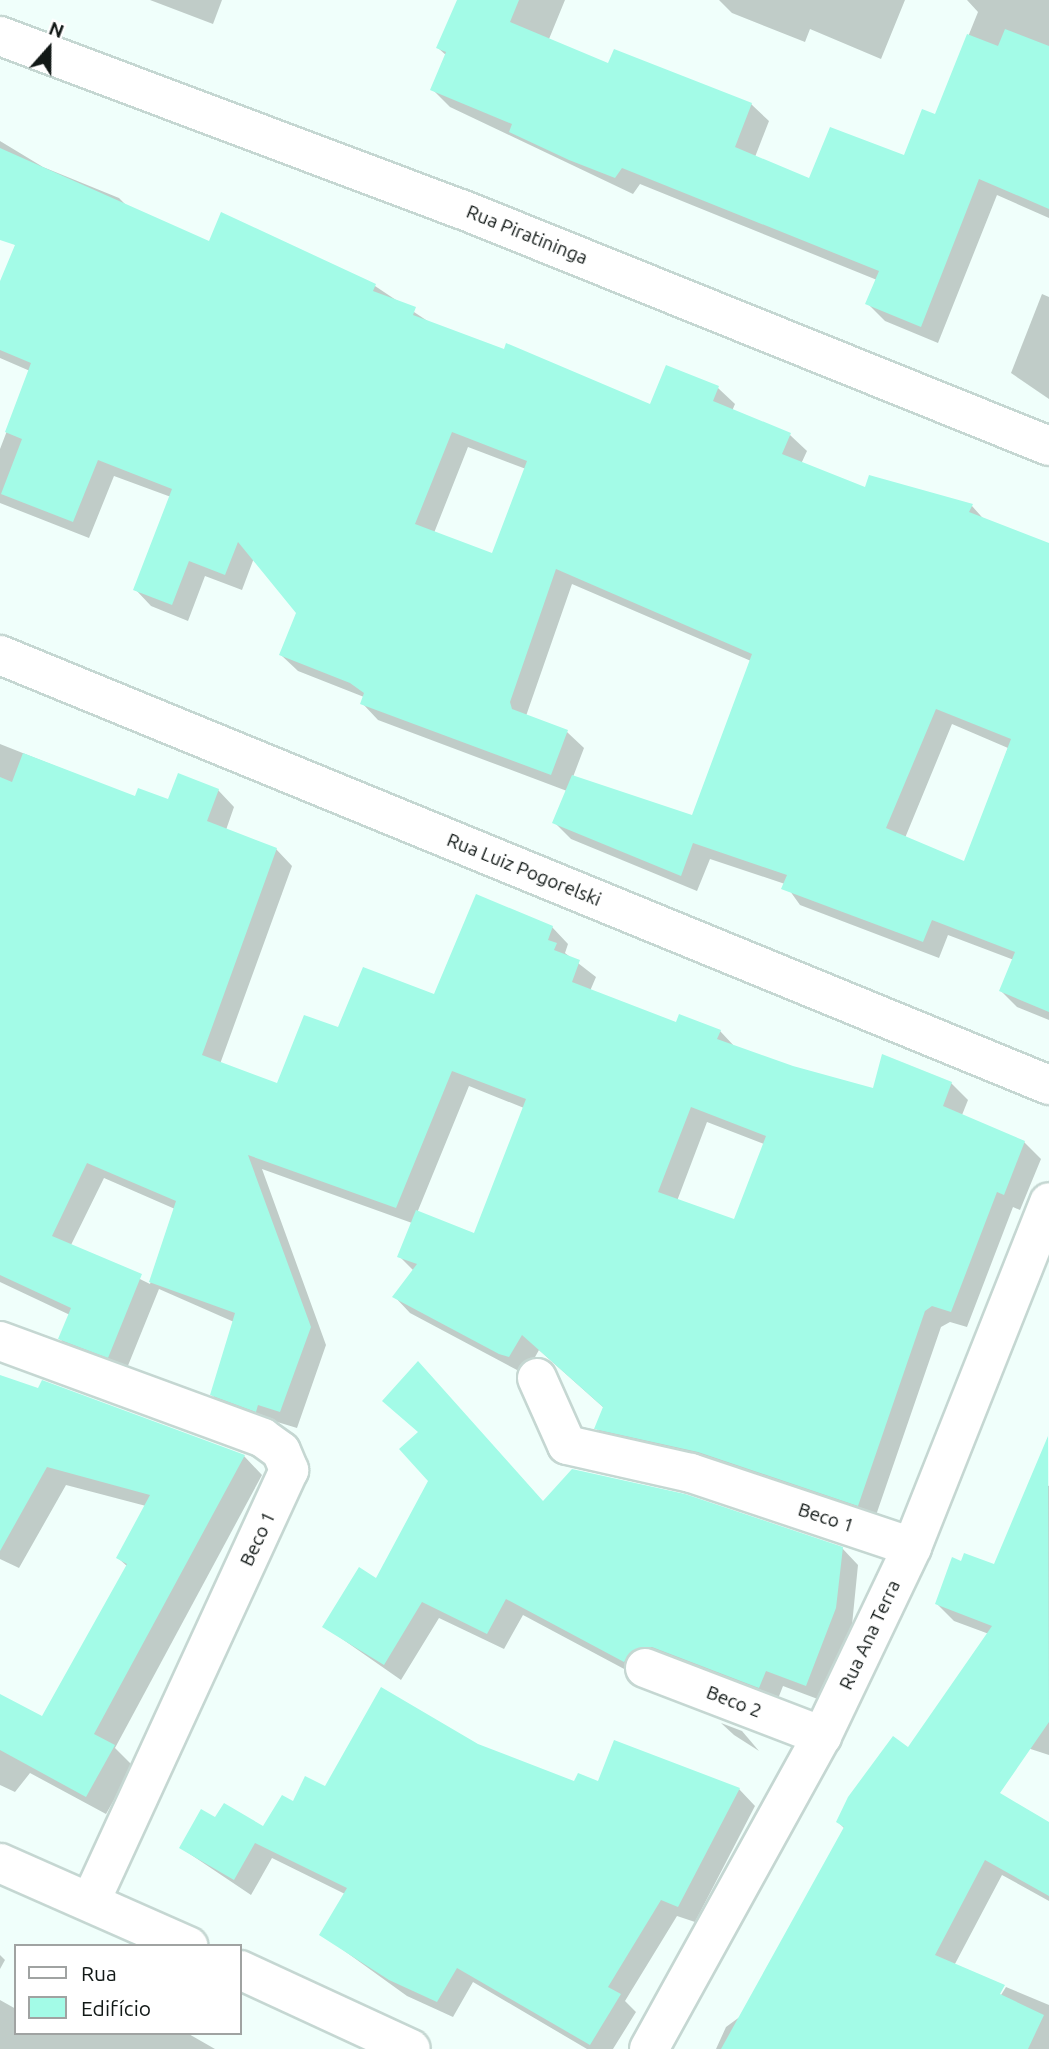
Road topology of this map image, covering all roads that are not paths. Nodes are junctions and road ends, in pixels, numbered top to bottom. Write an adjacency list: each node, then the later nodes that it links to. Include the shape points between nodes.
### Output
1 (0, 36): 2 (street, Rua Piratininga, via 461,209)
2 (1049, 446)
3 (0, 656): 4 (street, Rua Luiz Pogorelski)
4 (1049, 1085)
5 (1049, 1202): 8 (street, Rua Ana Terra)
6 (0, 1341): 12 (street, Beco 1, via 263,1438 281,1451 289,1470)
7 (537, 1378): 8 (street, Beco 1, via 567,1445 691,1473)
8 (912, 1547): 10 (street, Rua Ana Terra)
9 (645, 1668): 10 (street, Beco 2)
10 (822, 1736): 16 (street, Rua Ana Terra)
11 (0, 1863): 12 (street)
12 (91, 1901): 13 (street)
13 (184, 1944)
14 (242, 1971): 15 (street)
15 (411, 2049)
16 (649, 2049)

